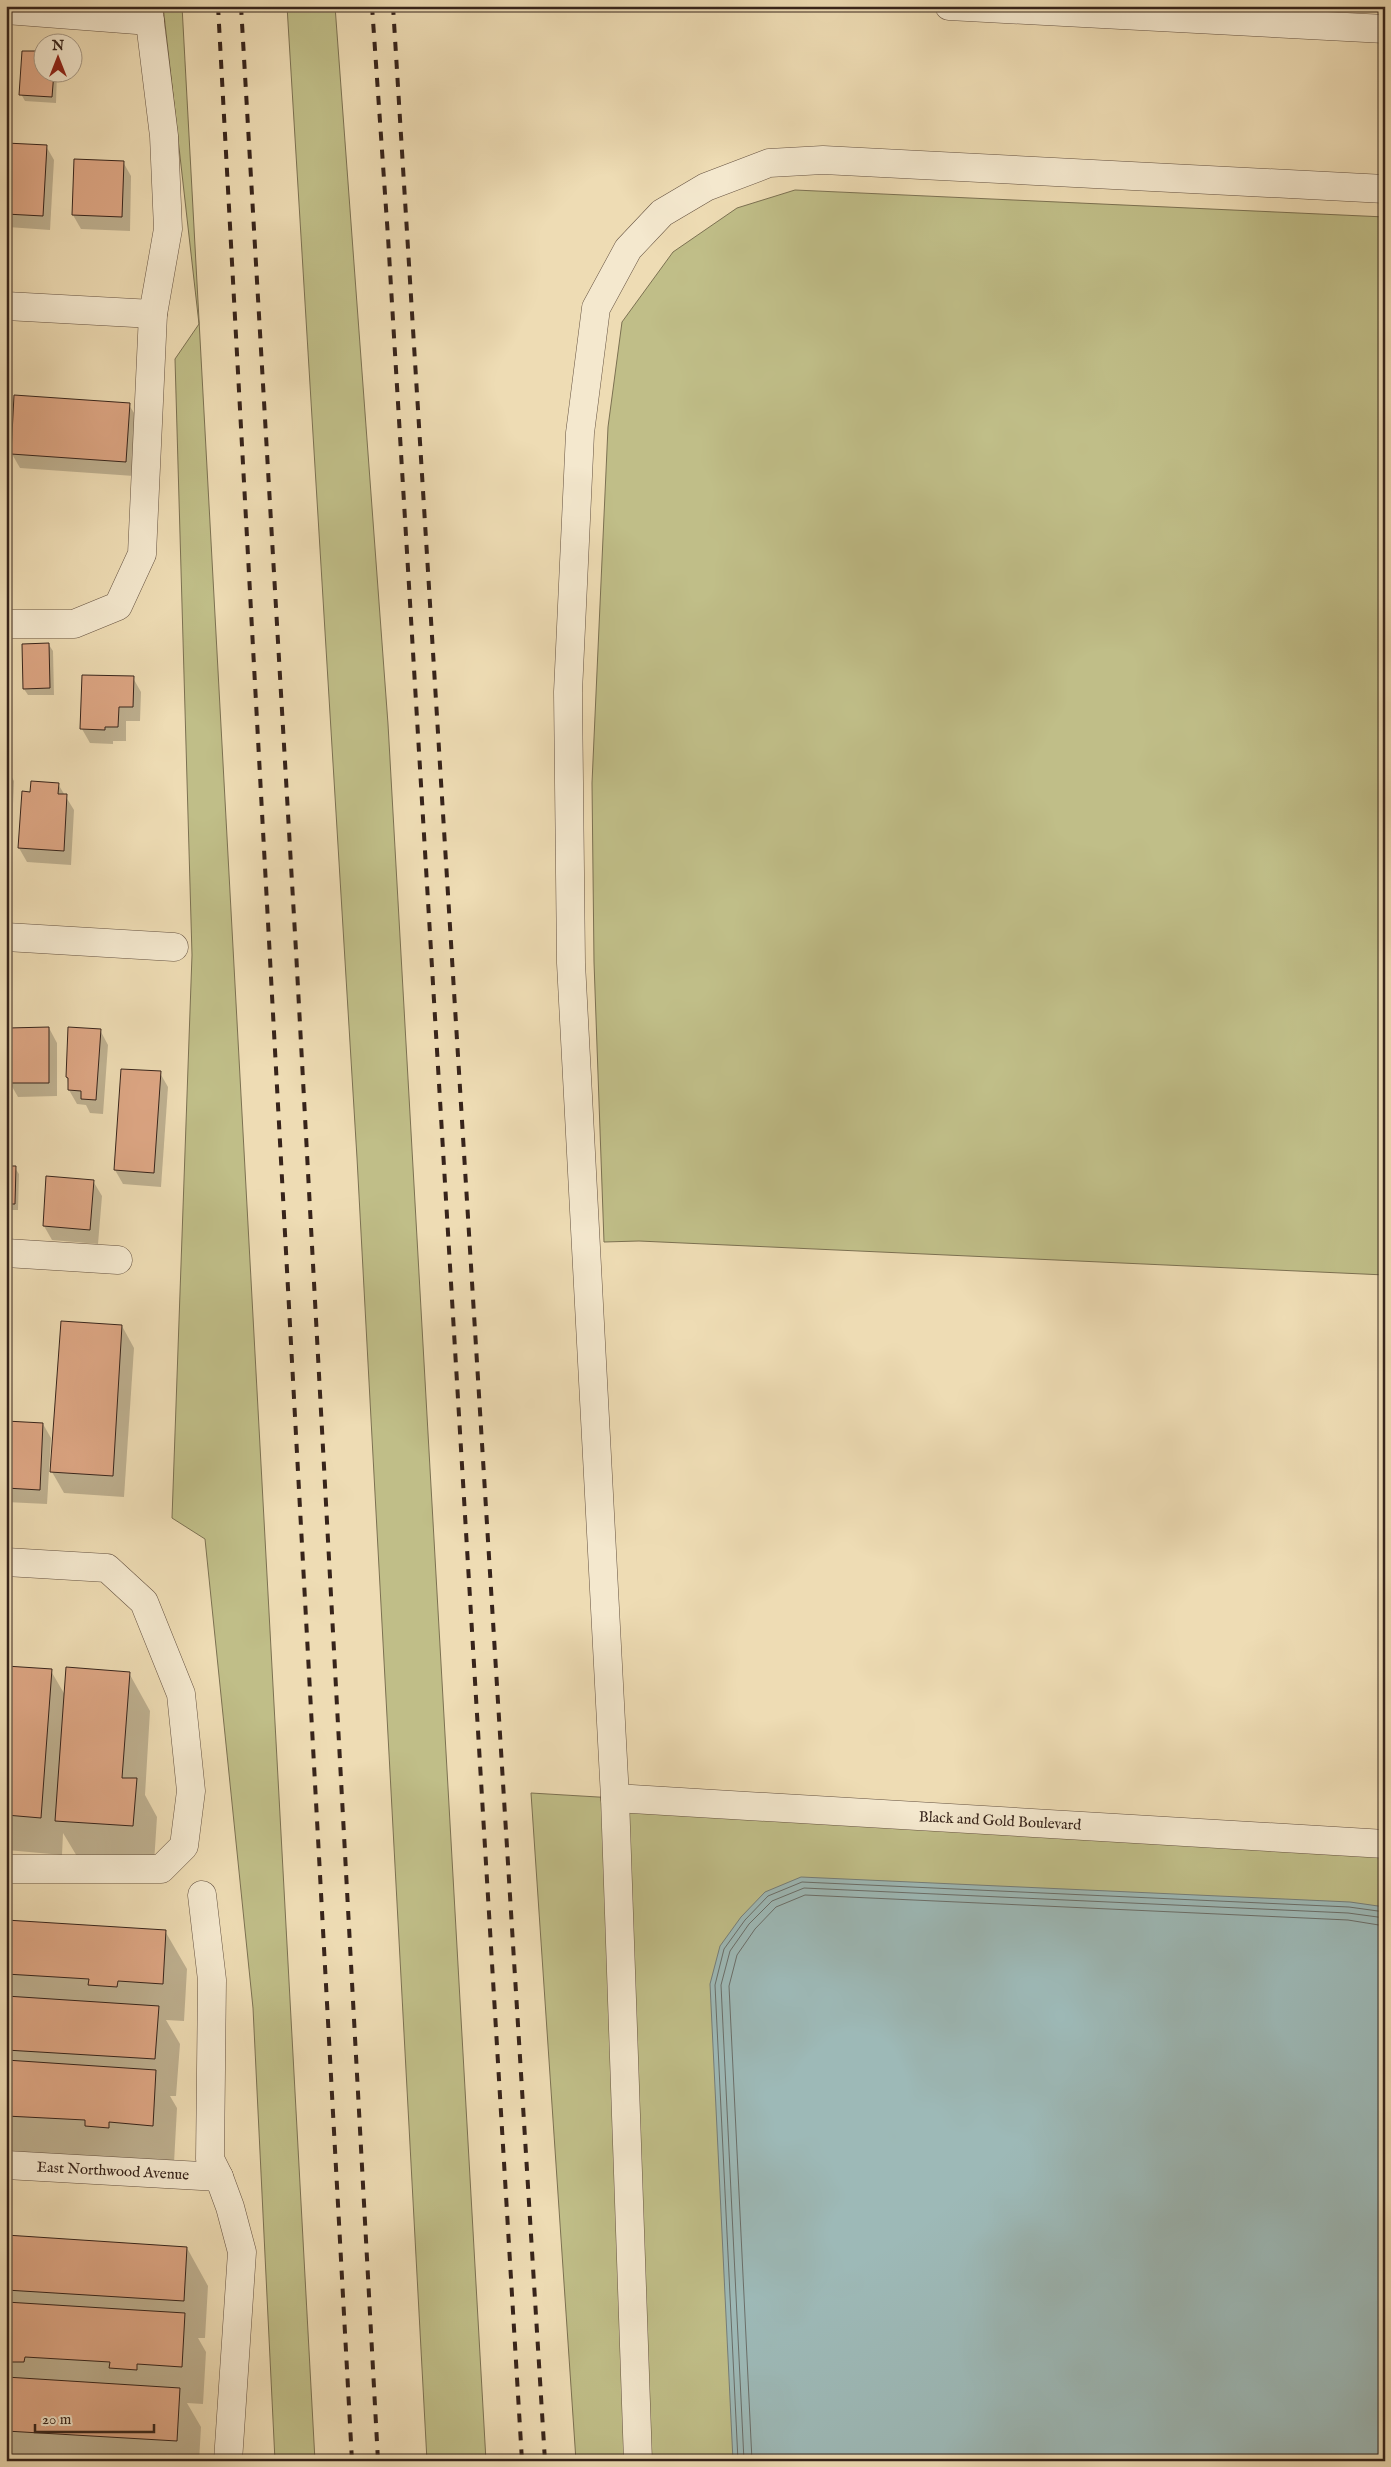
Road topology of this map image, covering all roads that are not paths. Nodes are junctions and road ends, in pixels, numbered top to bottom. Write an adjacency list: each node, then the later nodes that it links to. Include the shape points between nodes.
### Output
1 (949, 6): 4 (street)
2 (6, 10): 3 (street)
3 (149, 14): 7 (street, via 164,136 168,229)
4 (1385, 29)
5 (1385, 189): 14 (street, via 823,160 770,163 706,187 662,214 628,249 596,308 580,433 568,692 571,963)
6 (6, 306): 7 (street)
7 (153, 314): 8 (street, via 142,554 118,606 74,624)
8 (6, 624)
9 (6, 937): 10 (street)
10 (174, 947)
11 (6, 1253): 12 (street)
12 (118, 1260)
13 (6, 1562): 16 (street, via 107,1568 144,1602 181,1694 191,1791 184,1846 161,1869)
14 (615, 1798): 15 (street, Black and Gold Boulevard); 21 (street)
15 (1385, 1844)
16 (6, 1869)
17 (202, 1895): 19 (street, via 212,1980 210,2159)
18 (6, 2165): 19 (street, East Northwood Avenue)
19 (219, 2177): 20 (street, via 242,2252)
20 (228, 2461)
21 (638, 2461)

